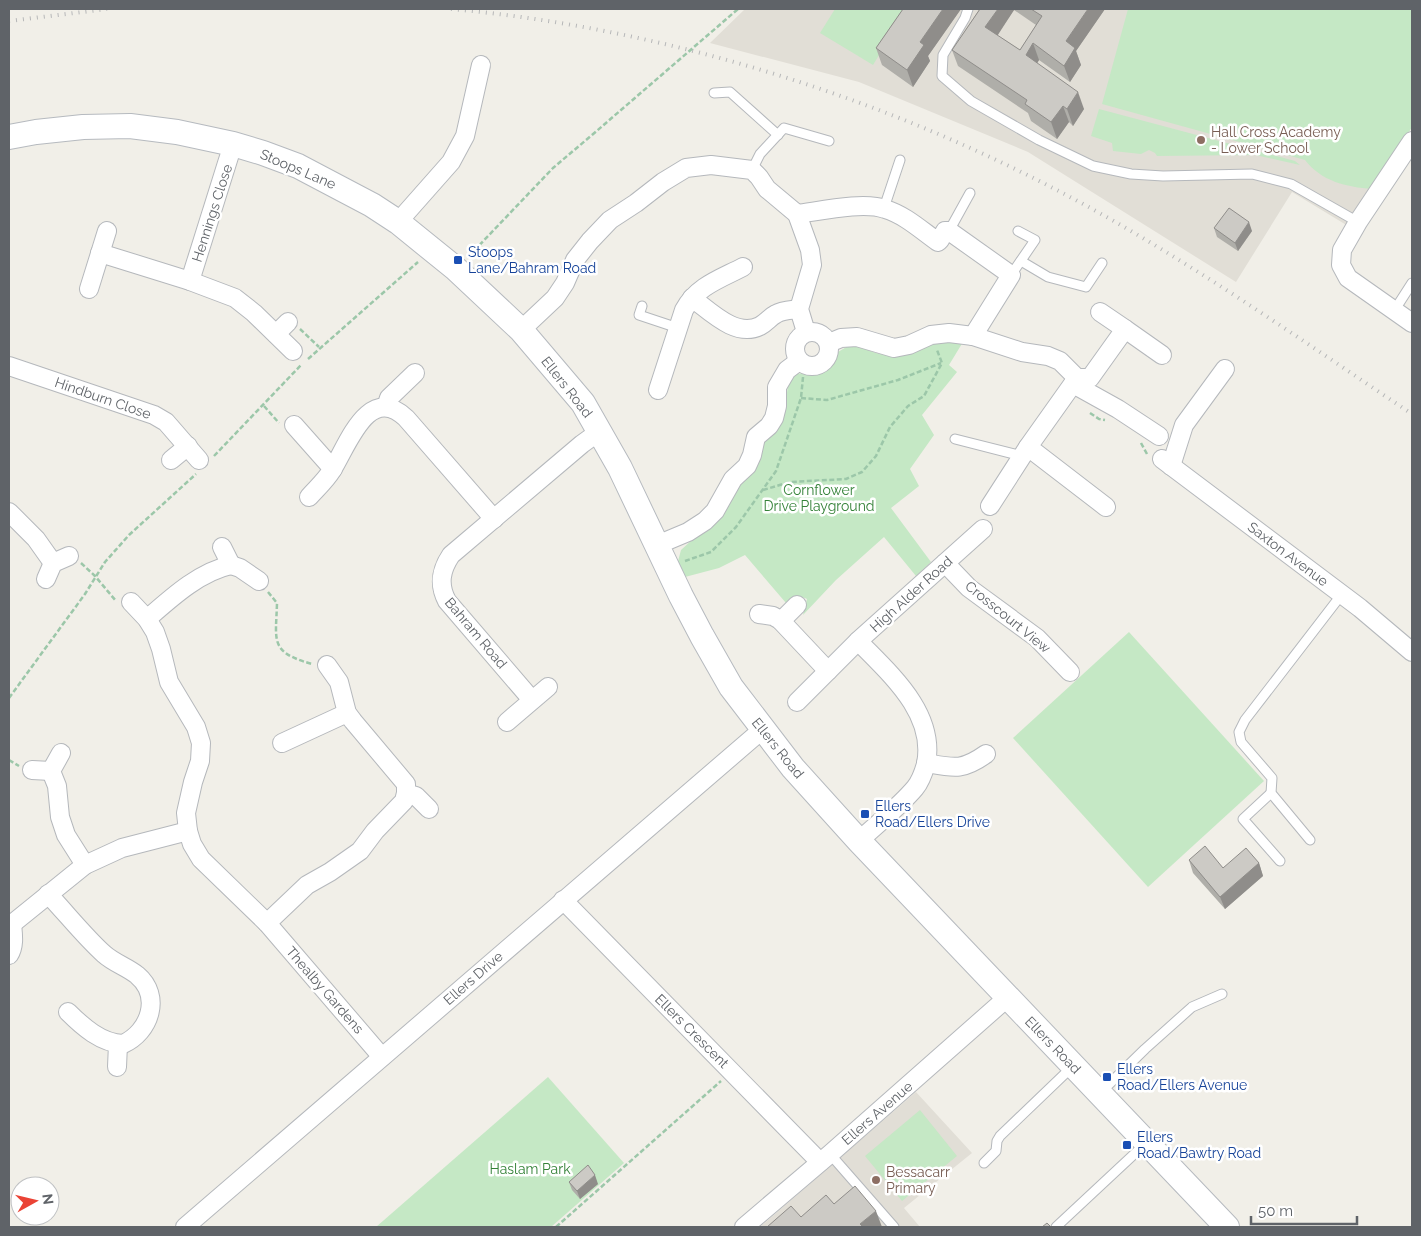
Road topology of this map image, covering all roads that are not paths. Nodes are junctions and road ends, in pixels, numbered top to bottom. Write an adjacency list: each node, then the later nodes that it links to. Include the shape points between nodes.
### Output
1 (968, 9): 15 (lane, via 942,55 942,76 971,101 1039,140 1093,166 1131,174 1252,174 1291,184)
2 (481, 65): 14 (street, via 465,136 451,162)
3 (714, 93): 4 (lane, via 730,92)
4 (778, 135): 6 (lane, via 784,128); 10 (lane, via 760,154)
5 (9, 137): 8 (street, Stoops Lane, via 83,127 130,126)
6 (829, 141)
7 (1412, 143): 15 (street)
8 (233, 144): 14 (street, Stoops Lane, via 298,166); 23 (street, Hennings Close)
9 (900, 160): 12 (lane)
10 (752, 170): 13 (street); 35 (street, via 711,165 686,168 663,182 610,220 590,240 575,260 556,298)
11 (970, 193): 17 (lane)
12 (884, 208): 13 (street, via 867,206); 17 (street, via 938,242 945,231)
13 (797, 214): 28 (street, via 812,265)
14 (398, 222): 35 (street, Ellers Road, via 456,269)
15 (1358, 222): 29 (street, via 1342,250 1343,271)
16 (107, 231): 19 (street)
17 (949, 231): 22 (street)
18 (1018, 231): 22 (lane, via 1035,240)
19 (100, 253): 23 (street, Hennings Close); 25 (street)
20 (1102, 263): 22 (lane, via 1086,287)
21 (743, 267): 26 (street, via 701,289)
22 (1016, 268): 38 (street)
23 (190, 281): 37 (street, Hennings Close, via 235,298)
24 (1412, 282): 29 (lane)
25 (89, 289)
26 (692, 298): 28 (street, via 734,328 744,330 754,329 778,312); 33 (street)
27 (642, 306): 33 (lane, via 639,315)
28 (799, 309): 36 (street)
29 (1394, 311): 32 (street)
30 (1100, 312): 34 (street)
31 (288, 322): 37 (street)
32 (1412, 323)
33 (678, 328): 47 (street)
34 (1125, 329): 41 (street); 46 (street, via 1090,378)
35 (521, 330): 50 (street, Ellers Road, via 583,403)
36 (806, 332): 39 (street, via 817,332); 42 (street, via 795,345)
37 (276, 334): 40 (street, Hennings Close)
38 (973, 336): 39 (street, via 930,335 894,348 857,337); 46 (street, via 1060,361)
39 (829, 343): 42 (street, via 828,355 821,364 810,366)
40 (293, 351)
41 (1162, 355)
42 (799, 361): 64 (street, via 787,370 777,387 774,418 756,437 747,466 733,479 715,511 688,532)
43 (9, 366): 53 (street, Hindburn Close, via 154,415 166,422)
44 (1225, 369): 70 (street, Saxton Avenue, via 1184,425 1166,462)
45 (415, 374): 48 (street, via 389,398)
46 (1075, 381): 51 (street); 54 (street)
47 (658, 390)
48 (386, 407): 57 (street, via 367,415 357,426); 62 (street, via 406,418)
49 (294, 425): 57 (street)
50 (600, 431): 62 (street, Bahram Road); 64 (street, Ellers Road)
51 (1160, 436)
52 (955, 439): 54 (lane)
53 (188, 446): 55 (street); 56 (street, Hindburn Close)
54 (1025, 452): 59 (street); 60 (street)
55 (171, 460)
56 (199, 460)
57 (333, 469): 58 (street)
58 (309, 497)
59 (990, 506)
60 (1106, 507)
61 (9, 512): 68 (street, via 30,532)
62 (494, 519): 82 (street, Bahram Road, via 451,555 444,565 443,593)
63 (983, 529): 66 (street, High Alder Road)
64 (657, 545): 86 (street, Ellers Road, via 731,687)
65 (222, 547): 67 (street)
66 (946, 563): 76 (street, High Alder Road); 80 (street, Crosscourt View, via 969,588 1036,638)
67 (231, 565): 69 (street); 74 (street, via 206,575)
68 (56, 566)
69 (259, 581)
70 (1342, 594): 77 (street, Saxton Avenue); 94 (lane, via 1245,720 1240,732 1241,742 1272,778)
71 (131, 602): 74 (street, Thealby Gardens)
72 (797, 605): 75 (street)
73 (759, 614): 75 (street)
74 (147, 619): 96 (street, Thealby Gardens, via 161,649 169,682 196,727 201,743 200,761 186,813)
75 (781, 621): 79 (street)
76 (858, 641): 79 (street); 90 (street, High Alder Road, via 910,699 920,716 927,736)
77 (1412, 652)
78 (327, 665): 84 (street, via 339,682)
79 (828, 671): 83 (street)
80 (1070, 672)
81 (548, 687): 82 (street)
82 (532, 700): 85 (street)
83 (797, 702)
84 (347, 713): 87 (street); 93 (street, via 406,784)
85 (507, 722)
86 (763, 730): 98 (street, Ellers Road); 102 (street, Ellers Drive)
87 (282, 743)
88 (61, 753): 92 (street)
89 (986, 754): 90 (street, via 965,767)
90 (926, 763): 98 (street, High Alder Road, via 917,787)
91 (32, 770): 92 (street)
92 (51, 771): 100 (street, via 66,835)
93 (406, 793): 95 (street, via 416,796); 104 (street, via 404,801 360,851 346,863 307,885)
94 (1271, 793): 97 (lane); 99 (lane, via 1243,819)
95 (429, 809)
96 (188, 831): 100 (street, via 122,848); 104 (street, Thealby Gardens, via 201,859)
97 (1310, 840)
98 (859, 841): 107 (street, Ellers Road)
99 (1280, 861)
100 (85, 865): 101 (street)
101 (48, 894): 103 (street); 109 (street, via 104,954 145,984 150,1002 148,1020 137,1036)
102 (563, 900): 110 (street, Ellers Drive); 115 (street, Ellers Crescent, via 731,1072)
103 (11, 923): 105 (street, via 13,944)
104 (267, 923): 110 (street, Thealby Gardens)
105 (9, 955)
106 (1222, 994): 113 (lane, via 1192,1007)
107 (1008, 997): 111 (street, Ellers Road); 115 (street, Ellers Avenue)
108 (68, 1012): 109 (street, via 92,1033)
109 (118, 1044): 112 (street)
110 (382, 1057): 117 (street, Ellers Drive)
111 (1074, 1066): 113 (street, Ellers Road); 116 (lane, via 1000,1136 996,1151)
112 (117, 1068)
113 (1100, 1094): 114 (street, Ellers Road)
114 (1146, 1142): 120 (lane); 121 (street, Ellers Road)
115 (825, 1158): 118 (street, Ellers Avenue); 119 (lane)
116 (984, 1163)
117 (185, 1227)
118 (744, 1227)
119 (894, 1227)
120 (1056, 1227)
121 (1226, 1227)

